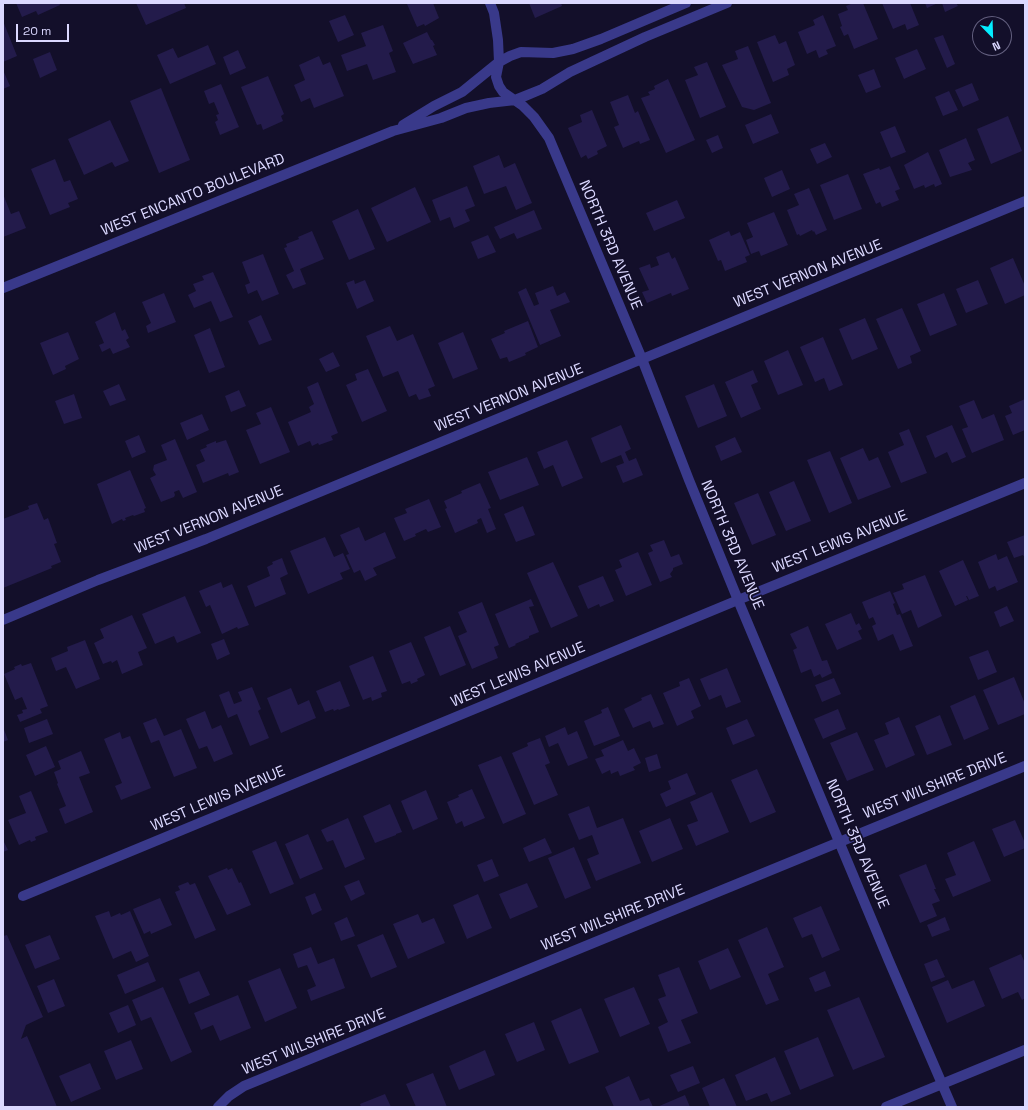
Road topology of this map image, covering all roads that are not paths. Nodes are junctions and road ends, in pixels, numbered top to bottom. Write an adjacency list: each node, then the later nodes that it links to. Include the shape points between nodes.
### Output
1 (490, 3): 4 (street, NORTH 3RD AVENUE)
2 (686, 3): 4 (street, WEST ENCANTO BOULEVARD, via 573,49 553,53 521,52)
3 (727, 3): 5 (street, WEST ENCANTO BOULEVARD, via 645,37)
4 (499, 62): 5 (street, NORTH 3RD AVENUE, via 496,77 499,86); 6 (street, WEST ENCANTO BOULEVARD, via 462,92)
5 (515, 100): 6 (street, WEST ENCANTO BOULEVARD, via 466,108 441,118); 9 (street, NORTH 3RD AVENUE, via 534,117 549,138)
6 (393, 131): 8 (street, WEST ENCANTO BOULEVARD)
7 (1025, 201): 9 (street, WEST VERNON AVENUE)
8 (3, 288)
9 (642, 359): 11 (street, NORTH 3RD AVENUE); 12 (street, WEST VERNON AVENUE)
10 (1025, 483): 11 (street, WEST LEWIS AVENUE)
11 (738, 600): 14 (street, NORTH 3RD AVENUE); 15 (street, WEST LEWIS AVENUE)
12 (3, 620)
13 (1025, 766): 14 (street, WEST WILSHIRE DRIVE)
14 (840, 842): 17 (street, NORTH 3RD AVENUE); 18 (street, WEST WILSHIRE DRIVE, via 244,1086)
15 (23, 896)
16 (1025, 1050): 17 (street)
17 (942, 1084): 19 (street); 20 (street, NORTH 3RD AVENUE)
18 (218, 1107)
19 (886, 1107)
20 (952, 1107)

